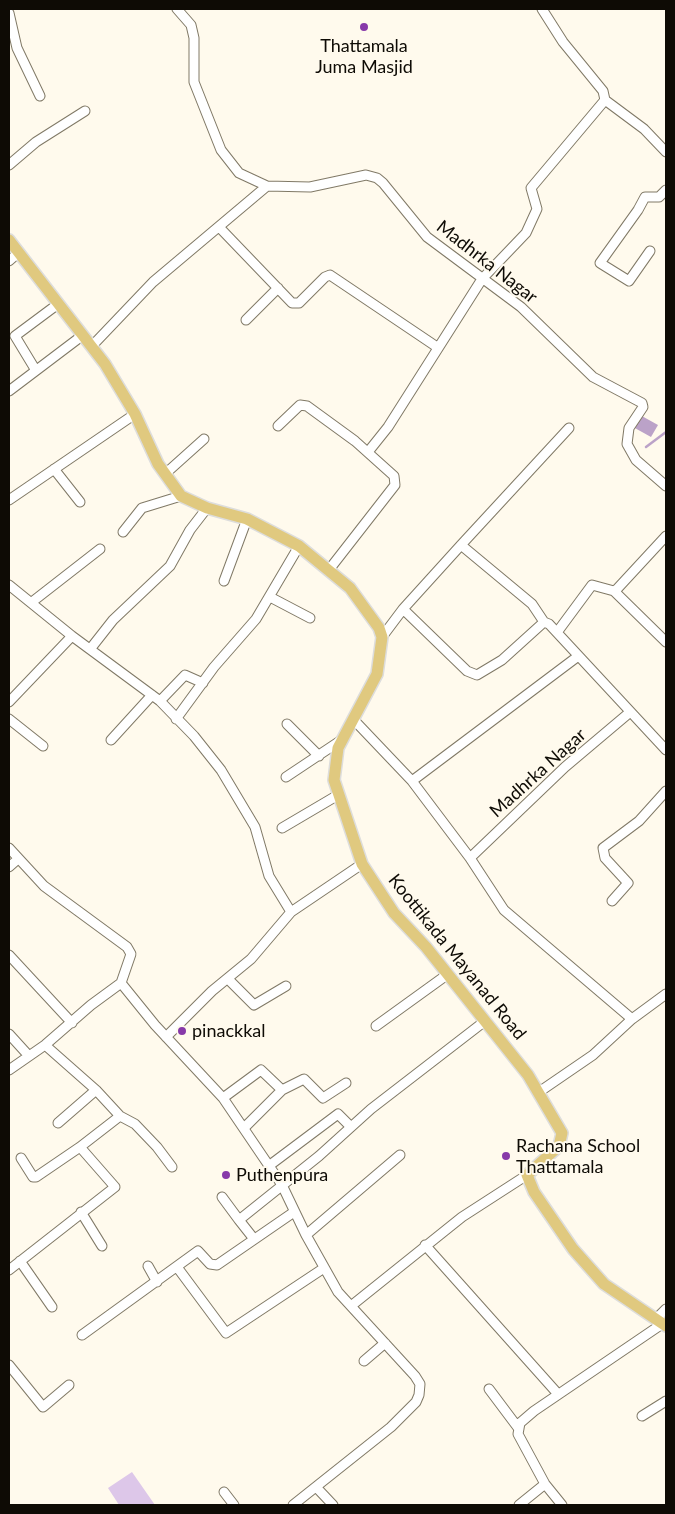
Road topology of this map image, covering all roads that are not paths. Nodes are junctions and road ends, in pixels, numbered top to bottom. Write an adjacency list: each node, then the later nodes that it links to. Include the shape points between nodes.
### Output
1 (177, 9): 9 (street, via 191,25 194,82 221,150 239,173)
2 (542, 9): 5 (street, via 563,42 603,90)
3 (9, 13): 4 (street, via 17,48)
4 (40, 96)
5 (605, 100): 7 (street, via 644,129); 16 (street, via 539,176 531,188 537,209 526,233)
6 (85, 111): 8 (street, via 36,142)
7 (666, 152)
8 (9, 165)
9 (267, 186): 11 (street); 16 (street, Madhrka Nagar, via 310,187 366,175 377,178 427,237)
10 (666, 190): 13 (street, via 658,197 645,196 600,263 629,281)
11 (219, 227): 17 (street); 21 (street, via 153,282)
12 (9, 240): 14 (main road)
13 (650, 252)
14 (18, 253): 15 (street); 18 (main road)
15 (9, 261)
16 (482, 279): 22 (street); 32 (street, Madhrka Nagar, via 521,307 593,377 642,403 643,407 629,428 627,444 636,460)
17 (278, 288): 19 (street); 22 (street, via 297,304 330,275)
18 (58, 304): 20 (main road); 23 (street, via 15,336)
19 (246, 320)
20 (83, 335): 21 (main road); 23 (street)
21 (91, 347): 25 (main road)
22 (437, 347): 29 (street, via 388,427)
23 (35, 369): 24 (street)
24 (9, 391)
25 (135, 414): 30 (street); 31 (main road)
26 (278, 426): 29 (street, via 304,404)
27 (569, 428): 40 (street)
28 (204, 439): 31 (street)
29 (368, 452): 43 (street, via 394,476 395,485)
30 (54, 469): 34 (street); 35 (street)
31 (165, 474): 33 (main road)
32 (666, 486)
33 (181, 496): 36 (main road); 38 (street, via 142,508)
34 (9, 500)
35 (80, 502)
36 (207, 508): 37 (main road); 56 (street, via 190,530 170,566 113,620)
37 (248, 519): 41 (main road); 44 (street)
38 (123, 532)
39 (666, 536): 46 (street)
40 (460, 545): 49 (street); 51 (street, via 532,604)
41 (299, 546): 43 (main road); 47 (street)
42 (100, 549): 48 (street)
43 (328, 571): 54 (main road, via 350,588 380,628)
44 (224, 581)
45 (9, 584): 48 (street)
46 (614, 590): 52 (street, via 592,585); 55 (street)
47 (270, 597): 50 (street); 58 (street)
48 (32, 602): 53 (street)
49 (404, 609): 51 (street, via 467,672 477,675 502,660); 54 (street)
50 (310, 618)
51 (544, 622): 52 (street)
52 (558, 631): 57 (street)
53 (72, 636): 56 (street); 61 (street)
54 (382, 637): 64 (main road, Koottikada Mayanad Road, via 377,674)
55 (666, 642)
56 (91, 648): 59 (street)
57 (578, 657): 62 (street); 73 (street)
58 (203, 683): 60 (street, via 185,675); 63 (street)
59 (152, 695): 60 (street); 68 (street)
60 (160, 701): 63 (street)
61 (9, 702)
62 (630, 713): 70 (street); 78 (street, Madhrka Nagar, via 565,767)
63 (176, 719): 83 (street, via 221,770 255,827 269,876)
64 (353, 719): 67 (main road, Koottikada Mayanad Road); 73 (street)
65 (9, 720): 69 (street)
66 (287, 724): 71 (street)
67 (343, 738): 71 (street); 75 (main road, Koottikada Mayanad Road, via 338,748 334,780)
68 (110, 740)
69 (43, 746)
70 (666, 750)
71 (319, 756): 72 (street)
72 (286, 777)
73 (412, 781): 78 (street)
74 (666, 791): 82 (street, via 639,821 603,848 605,858 628,883)
75 (338, 795): 76 (street); 80 (main road, Koottikada Mayanad Road)
76 (282, 828)
77 (9, 848): 79 (street)
78 (470, 858): 90 (street, via 504,910)
79 (18, 859): 81 (street); 87 (street, via 44,886 127,947 131,954)
80 (362, 864): 83 (street); 85 (main road, Koottikada Mayanad Road, via 394,912)
81 (9, 867)
82 (612, 901)
83 (292, 912): 86 (street, via 251,959)
84 (9, 955): 92 (street)
85 (448, 974): 91 (main road, Koottikada Mayanad Road); 93 (street)
86 (228, 979): 88 (street, via 254,1005); 95 (street)
87 (121, 983): 92 (street); 95 (street)
88 (286, 986)
89 (666, 994): 90 (street)
90 (632, 1019): 102 (street, via 593,1055)
91 (485, 1021): 102 (main road, Koottikada Mayanad Road); 106 (street)
92 (72, 1023): 96 (street)
93 (376, 1026)
94 (9, 1034): 97 (street)
95 (166, 1037): 103 (street)
96 (44, 1045): 97 (street); 100 (street)
97 (29, 1056): 98 (street)
98 (9, 1070)
99 (346, 1083): 101 (street, via 323,1098 304,1079)
100 (96, 1090): 104 (street); 105 (street)
101 (282, 1090): 103 (street, via 261,1070); 107 (street)
102 (539, 1092): 113 (main road, Koottikada Mayanad Road, via 562,1133 562,1139 559,1146)
103 (223, 1098): 107 (street)
104 (120, 1116): 108 (street); 112 (street, via 135,1124)
105 (58, 1123)
106 (350, 1126): 111 (street, via 338,1114); 114 (street)
107 (244, 1128): 111 (street)
108 (80, 1147): 110 (street, via 33,1177); 116 (street, via 114,1187)
109 (400, 1155): 119 (street)
110 (21, 1158)
111 (270, 1166): 114 (street)
112 (172, 1168)
113 (527, 1175): 121 (street); 132 (main road, via 534,1192 573,1249 604,1284)
114 (282, 1185): 117 (street); 118 (street)
115 (222, 1197): 118 (street)
116 (81, 1212): 122 (street); 123 (street)
117 (294, 1212): 119 (street); 120 (street)
118 (239, 1220): 120 (street)
119 (306, 1235): 126 (street)
120 (254, 1239): 125 (street, via 216,1265 210,1264 198,1251)
121 (425, 1245): 129 (street); 139 (street)
122 (102, 1246)
123 (20, 1261): 127 (street); 130 (street)
124 (148, 1266): 128 (street)
125 (177, 1267): 126 (street, via 226,1333); 128 (street)
126 (324, 1268): 129 (street, via 338,1292)
127 (9, 1270)
128 (157, 1282): 133 (street)
129 (352, 1306): 134 (street)
130 (52, 1307)
131 (666, 1309): 132 (street)
132 (661, 1323): 139 (street)
133 (82, 1336)
134 (385, 1342): 135 (street); 144 (street, via 418,1380 420,1395 391,1427)
135 (364, 1361)
136 (9, 1365): 137 (street, via 43,1408)
137 (69, 1385)
138 (489, 1389): 142 (street)
139 (558, 1394): 142 (street, via 520,1423)
140 (666, 1401): 141 (street)
141 (642, 1416)
142 (518, 1429): 143 (street)
143 (545, 1484): 149 (street); 150 (street)
144 (316, 1487): 147 (street); 148 (street)
145 (224, 1492): 146 (street)
146 (234, 1505)
147 (293, 1505)
148 (333, 1505)
149 (519, 1505)
150 (562, 1505)

